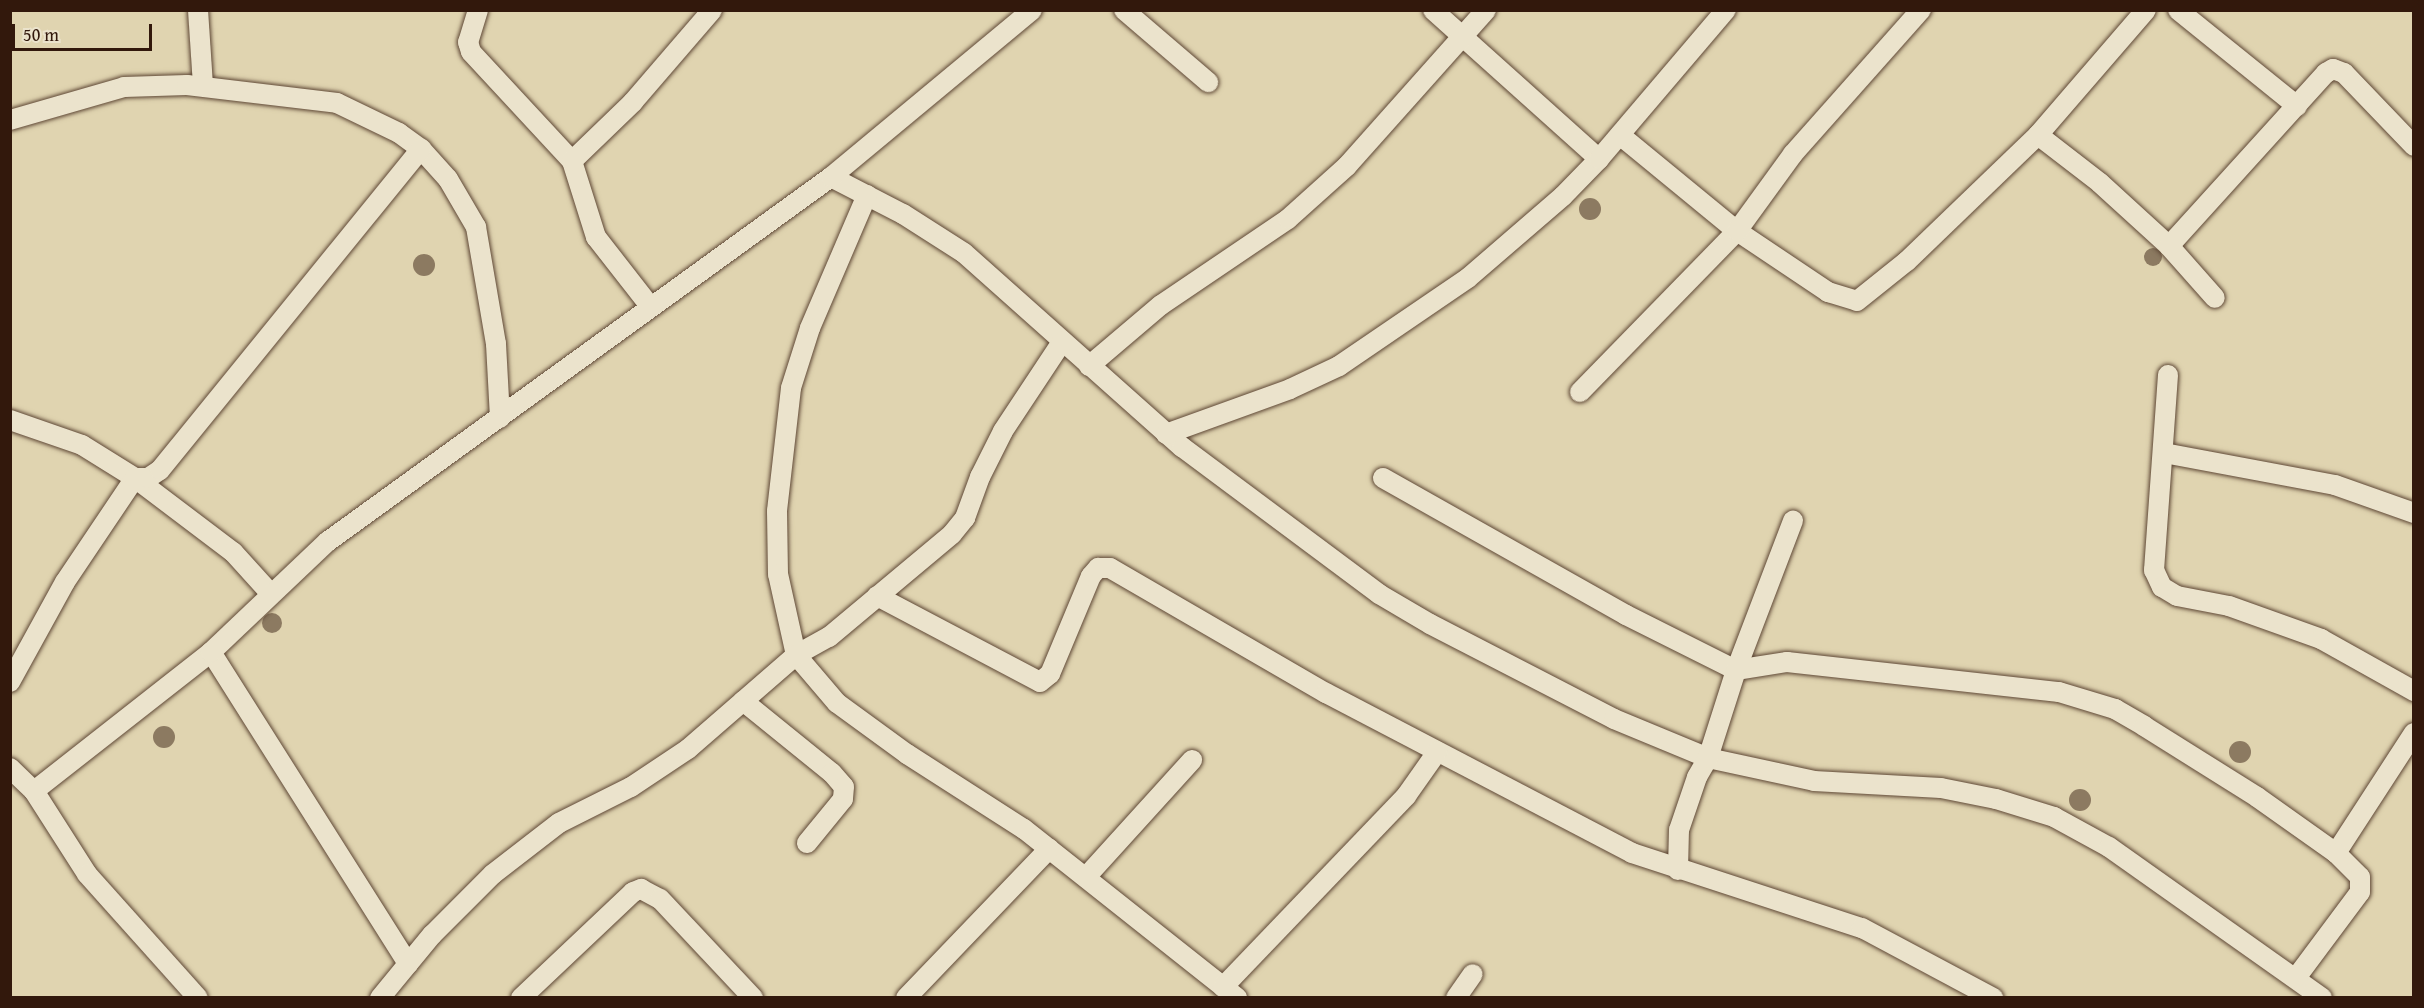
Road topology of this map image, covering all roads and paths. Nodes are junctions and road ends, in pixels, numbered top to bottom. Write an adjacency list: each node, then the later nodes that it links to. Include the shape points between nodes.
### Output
1 (198, 10): 14 (street)
2 (477, 10): 22 (street, via 468,42 471,52)
3 (712, 10): 22 (street, via 633,102)
4 (1032, 10): 23 (street)
5 (1124, 10): 13 (street)
6 (1433, 10): 12 (street)
7 (1486, 10): 12 (street)
8 (1725, 10): 17 (street)
9 (1921, 10): 25 (street, via 1793,154)
10 (2146, 10): 18 (street)
11 (2178, 10): 15 (street)
12 (1461, 38): 21 (street); 30 (street, via 1347,166 1288,219 1161,305)
13 (1208, 82)
14 (203, 86): 16 (street, via 124,87); 20 (street, via 337,103 399,133)
15 (2297, 106): 19 (street, via 2326,73 2340,69); 26 (street)
16 (10, 120)
17 (1620, 135): 21 (street); 25 (street)
18 (2038, 135): 25 (street, via 1907,261 1857,301 1828,292); 26 (street, via 2100,183)
19 (2414, 146)
20 (422, 149): 33 (street, via 448,179 476,227 496,344); 37 (street, via 160,470 148,478)
21 (1599, 159): 35 (street, via 1468,278 1381,339 1290,389)
22 (572, 161): 28 (street, via 596,237)
23 (831, 177): 24 (street); 28 (street)
24 (867, 195): 29 (street, via 964,253 1015,295); 44 (street, via 810,328 791,388 777,511 778,574)
25 (1737, 231): 32 (street)
26 (2169, 246): 27 (street)
27 (2215, 298)
28 (650, 306): 33 (street)
29 (1062, 342): 30 (street); 42 (street, via 1003,431 965,518 952,534)
30 (1089, 366): 35 (street)
31 (2169, 375): 36 (street)
32 (1580, 392)
33 (500, 418): 41 (street, via 327,542)
34 (10, 420): 37 (street, via 82,445)
35 (1166, 434): 51 (street, via 1379,594 1605,714)
36 (2164, 453): 39 (street, via 2280,472); 47 (street, via 2154,570 2168,592 2229,606 2321,639)
37 (135, 477): 41 (street, via 233,552); 46 (street, via 64,582)
38 (1383, 478): 45 (street, via 1626,615)
39 (2414, 513)
40 (1793, 521): 45 (street)
41 (270, 593): 43 (street)
42 (878, 596): 44 (street, via 829,637); 50 (street, via 1040,682 1050,674 1091,576 1098,568 1110,568)
43 (211, 652): 54 (street); 60 (street)
44 (796, 655): 48 (street); 56 (street, via 837,704)
45 (1736, 670): 51 (street); 57 (street, via 1787,662 2085,698 2144,726 2257,797)
46 (10, 682)
47 (2414, 691)
48 (743, 701): 55 (street, via 844,787 843,799); 60 (street, via 688,749 631,787 559,823 493,874)
49 (2414, 733): 57 (street)
50 (1437, 752): 58 (street, via 1632,853); 63 (street, via 1406,796)
51 (1708, 758): 58 (street, via 1697,777 1679,830); 62 (street, via 1814,781 1941,788 1996,799 2054,817 2109,847)
52 (1191, 759): 59 (street)
53 (10, 768): 54 (street)
54 (34, 791): 64 (street, via 87,874)
55 (807, 843)
56 (1049, 849): 59 (street); 68 (street)
57 (2336, 853): 62 (street, via 2360,877 2361,892)
58 (1678, 870): 70 (street, via 1802,905 1862,928)
59 (1086, 877): 63 (street)
60 (408, 964): 65 (street)
61 (1473, 974): 69 (street)
62 (2296, 978): 71 (street)
63 (1230, 992)
64 (198, 998)
65 (380, 998)
66 (521, 998): 67 (street, via 633,892 641,889 660,899)
67 (753, 998)
68 (906, 998)
69 (1456, 998)
70 (1993, 998)
71 (2322, 998)

